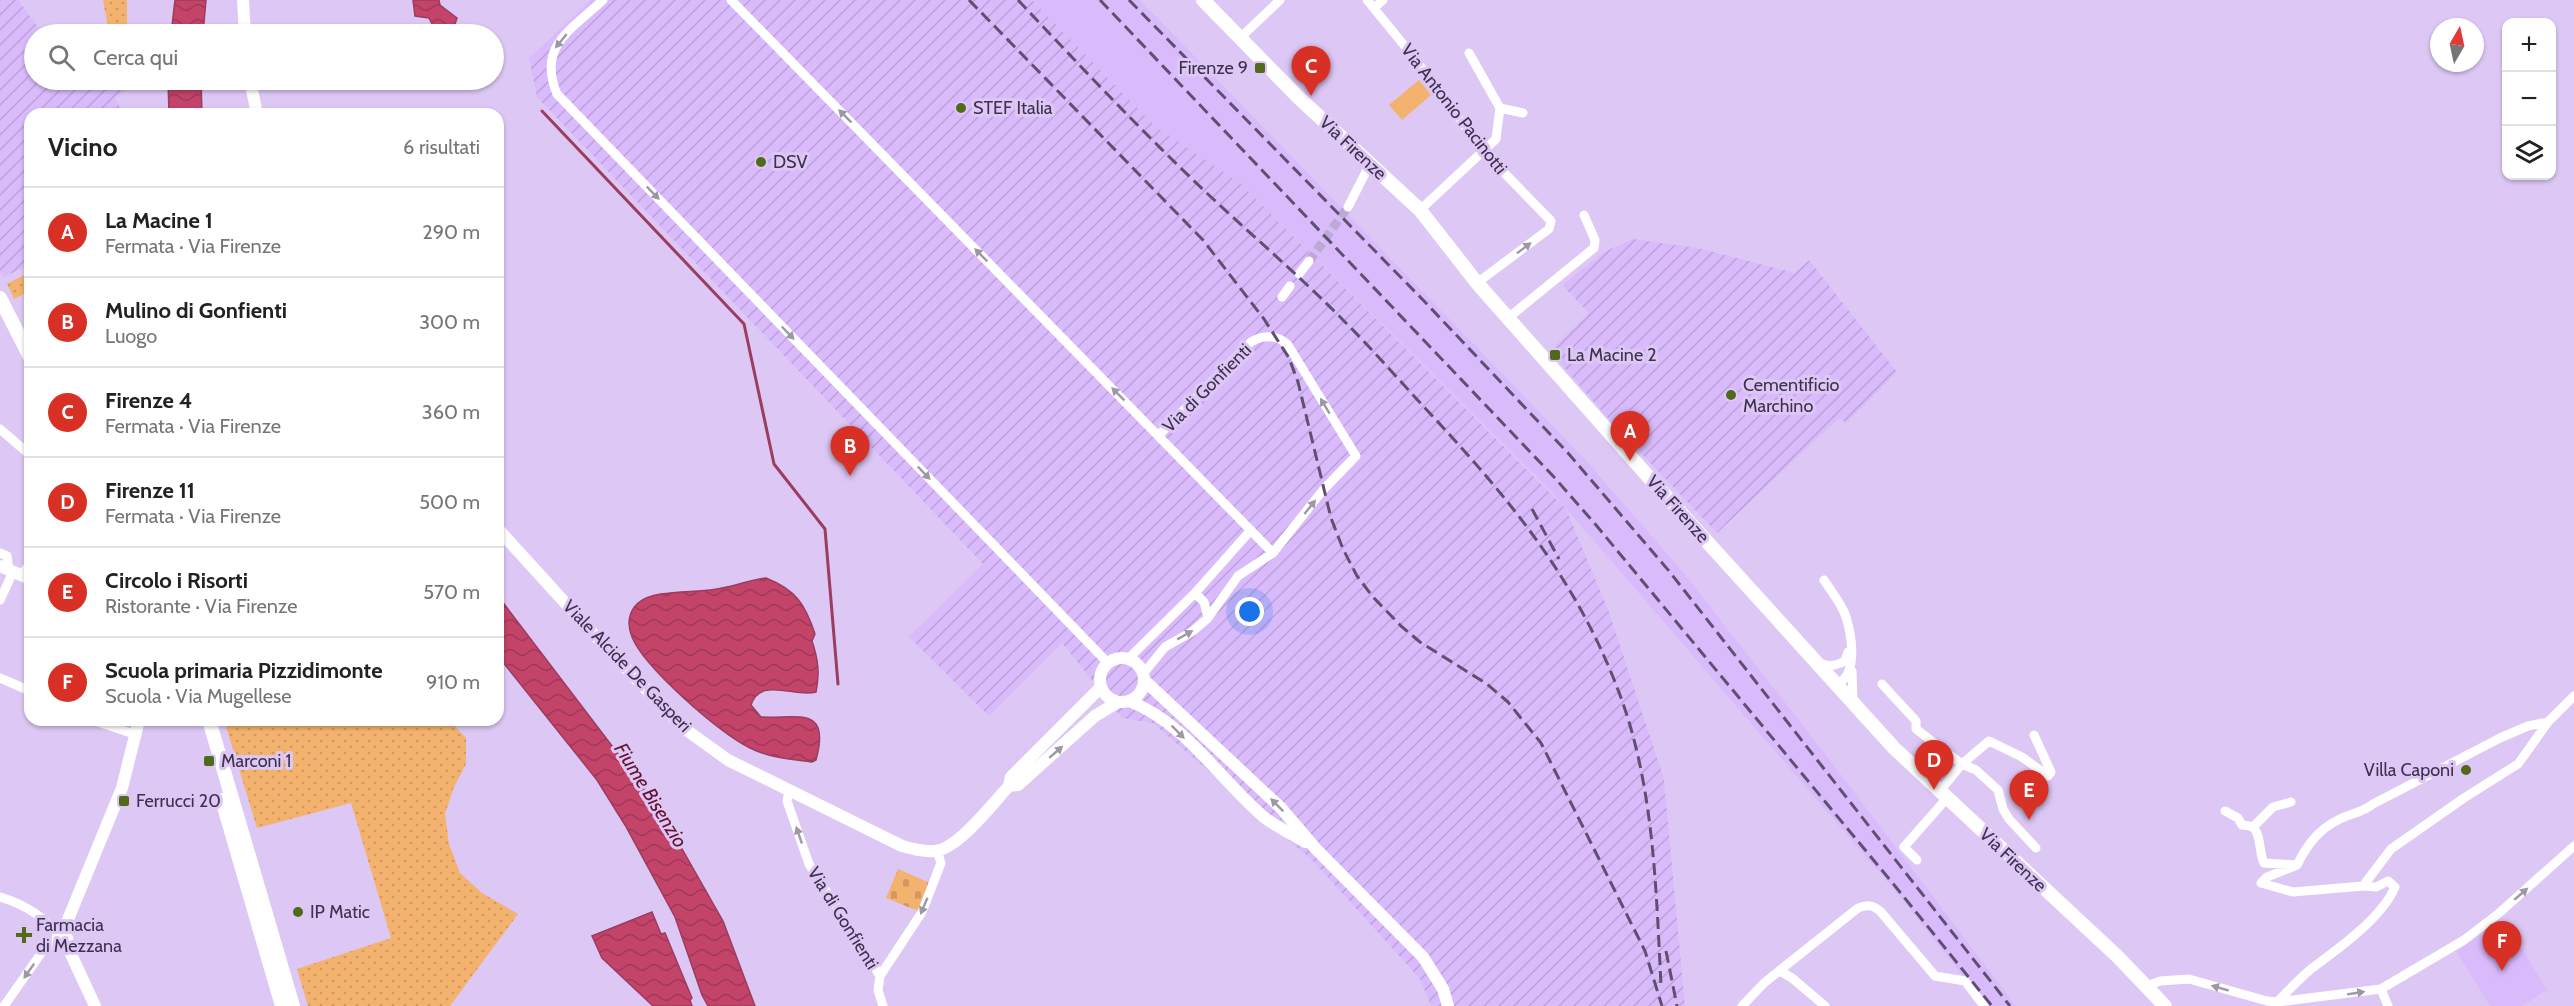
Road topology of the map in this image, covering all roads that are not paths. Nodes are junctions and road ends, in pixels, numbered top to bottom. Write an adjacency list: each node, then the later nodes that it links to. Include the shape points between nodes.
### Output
1 (243, 0): 9 (street)
2 (603, 0): 43 (street, one-way to 43, via 552,52 550,78 558,94)
3 (731, 0): 30 (street, one-way to 3)
4 (1203, 0): 10 (main road, Via Firenze)
5 (1280, 0): 10 (street)
6 (1367, 0): 8 (street, Via Antonio Pacinotti)
7 (1383, 0): 8 (street)
8 (1374, 8): 16 (street, Via Antonio Pacinotti)
9 (244, 24)
10 (1240, 38): 17 (main road, Via Firenze)
11 (1469, 53): 14 (street)
12 (252, 90): 13 (street)
13 (256, 108)
14 (1500, 108): 15 (street); 16 (street, via 1496,139)
15 (1522, 113)
16 (1484, 152): 19 (street); 23 (street, Via Antonio Pacinotti, one-way to 16, via 1552,225)
17 (1370, 164): 18 (street); 19 (main road, Via Firenze)
18 (1348, 207)
19 (1420, 210): 23 (main road, Via Firenze)
20 (1584, 215): 27 (street, via 1594,248)
21 (1309, 261): 22 (street)
22 (1299, 274)
23 (1477, 283): 27 (main road, Via Firenze)
24 (1290, 286): 25 (street)
25 (1282, 297)
26 (0, 298): 28 (main road)
27 (1508, 318): 41 (main road, Via Firenze)
28 (24, 345)
29 (0, 429): 31 (street)
30 (1159, 435): 32 (street, Via di Gonfienti); 35 (street, Via di Gonfienti, one-way to 30, via 1356,456 1283,340 1260,337 1251,342)
31 (24, 450)
32 (1251, 530): 35 (street, Via di Gonfienti); 38 (street)
33 (504, 536): 61 (street, Viale Alcide De Gasperi, via 685,729 728,760)
34 (0, 553): 36 (street)
35 (1273, 553): 40 (street, via 1238,576)
36 (15, 572): 39 (street)
37 (1824, 580): 44 (street, via 1846,616)
38 (1195, 593): 40 (street, via 1204,602); 42 (street)
39 (0, 600)
40 (1208, 618): 45 (street, one-way to 40, via 1165,647)
41 (1810, 656): 44 (street, via 1822,665); 48 (main road, Via Firenze)
42 (1128, 659): 43 (street); 45 (street, via 1140,668)
43 (1108, 663): 49 (street, via 1101,674)
44 (1848, 664): 48 (street); 53 (street)
45 (1143, 677): 52 (street, via 1140,693); 68 (street, one-way to 45, via 1281,808)
46 (0, 678): 50 (street)
47 (1882, 684): 59 (street, via 1916,721 1916,729)
48 (1836, 685): 53 (main road, Via Firenze)
49 (1101, 687): 52 (street, via 1107,697); 60 (street, via 1011,777)
50 (24, 689)
51 (2574, 696): 54 (street)
52 (1124, 701): 60 (street, one-way to 52, via 1018,785 1095,716); 68 (street, one-way to 68, via 1148,708 1168,722 1266,819)
53 (1853, 704): 62 (main road, Via Firenze)
54 (2548, 722): 71 (street, via 2500,738 2364,812 2338,819 2315,834); 72 (street, via 2518,764 2391,849)
55 (139, 726): 74 (street, via 122,788)
56 (201, 726): 82 (main road)
57 (211, 726): 83 (main road)
58 (2034, 735): 59 (street, via 2051,772 2048,776 2022,757 1989,741)
59 (1962, 764): 62 (street); 67 (street, via 1976,770 1998,790 2009,819)
60 (1010, 786): 69 (street, via 960,837)
61 (789, 791): 69 (street, Viale Alcide De Gasperi, via 902,846); 76 (street, Via di Gonfienti, one-way to 61, via 808,864 787,801)
62 (1943, 795): 70 (street, via 1904,847); 77 (main road, Via Firenze)
63 (2291, 802): 65 (street, via 2272,807)
64 (2225, 811): 65 (street, via 2242,825)
65 (2253, 827): 71 (street, via 2258,833 2264,863)
66 (2574, 846): 78 (street, one-way to 66, via 2464,940)
67 (2036, 848)
68 (1316, 849): 85 (street, via 1423,957 1443,989)
69 (937, 851): 76 (street, Via di Gonfienti, one-way to 76, via 940,863 922,912)
70 (1917, 860)
71 (2297, 866): 72 (street, via 2260,883 2293,891)
72 (2362, 886): 79 (street, via 2376,887 2390,881 2395,887 2360,930)
73 (0, 897): 74 (street, via 42,917)
74 (62, 938): 80 (street, one-way to 80, via 42,952); 81 (street)
75 (1780, 970): 86 (street); 87 (street); 88 (street, via 1858,908 1874,906 1935,976 1965,981)
76 (880, 976): 84 (street, Via di Gonfienti, via 878,990)
77 (2147, 986): 79 (street, one-way to 77, via 2189,979); 89 (main road, Via Firenze)
78 (2381, 989): 79 (street, one-way to 78); 90 (street)
79 (2276, 1004)
80 (4, 1006)
81 (95, 1006)
82 (282, 1006)
83 (293, 1006)
84 (883, 1006)
85 (1448, 1006)
86 (1742, 1006)
87 (1825, 1006)
88 (1984, 1006)
89 (2165, 1006)
90 (2388, 1006)

